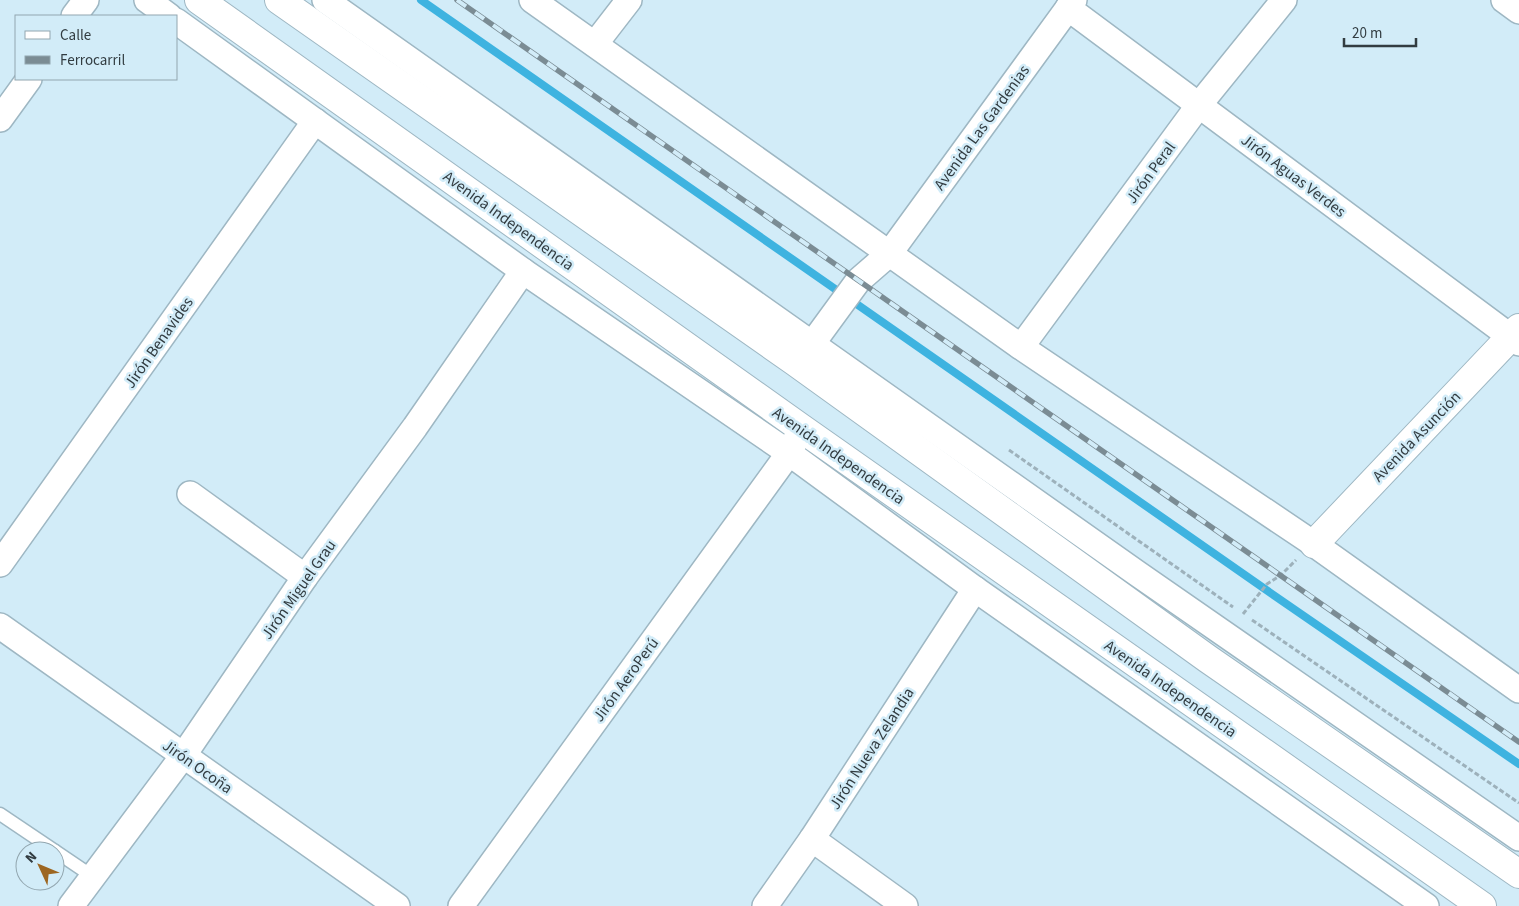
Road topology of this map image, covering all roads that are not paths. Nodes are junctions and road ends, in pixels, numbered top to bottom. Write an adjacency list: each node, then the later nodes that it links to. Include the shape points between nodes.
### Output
1 (86, 0): 12 (street)
2 (147, 0): 13 (street)
3 (200, 0): 18 (main road, Avenida Independencia)
4 (279, 0): 43 (main road, via 794,361 1208,659)
5 (325, 0): 25 (street)
6 (532, 0): 15 (street)
7 (629, 0): 15 (street)
8 (1284, 0): 17 (street, Jirón Peral)
9 (1504, 0): 11 (street)
10 (1071, 4): 17 (street, Jirón Aguas Verdes); 22 (street, Avenida Las Gardenias)
11 (1519, 11)
12 (75, 15)
13 (168, 15)
14 (178, 22): 20 (street, Avenida Independencia)
15 (595, 44): 22 (street)
16 (28, 80): 19 (street)
17 (1200, 105): 24 (street, Jirón Aguas Verdes); 26 (street, Jirón Peral)
18 (366, 118): 21 (street); 27 (main road, Avenida Independencia)
19 (0, 119)
20 (315, 121): 21 (street, Avenida Independencia); 32 (street, Jirón Benavides)
21 (348, 144): 23 (street, Avenida Independencia)
22 (889, 254): 25 (street, Avenida Las Gardenias, via 858,281); 26 (street)
23 (523, 270): 27 (street, Avenida Independencia); 33 (street, Jirón Miguel Grau, via 415,427)
24 (1516, 336): 31 (main road, Avenida Asunción)
25 (812, 344): 39 (street)
26 (1021, 347): 31 (street)
27 (684, 363): 28 (main road, Avenida Independencia); 29 (street, Avenida Independencia)
28 (801, 428): 29 (street, Jirón AeroPerú); 51 (main road, Avenida Independencia)
29 (789, 453): 34 (street, Avenida Independencia); 48 (street, Jirón AeroPerú)
30 (190, 494): 33 (street)
31 (1314, 544): 36 (street)
32 (0, 564)
33 (305, 578): 37 (street, Jirón Miguel Grau)
34 (975, 589): 40 (street, Jirón Nueva Zelandia); 45 (street, Avenida Independencia)
35 (0, 626): 37 (street, Jirón Ocoña)
36 (1519, 690)
37 (183, 756): 44 (street, Jirón Miguel Grau); 47 (street, Jirón Ocoña)
38 (0, 814): 41 (lane)
39 (1519, 838)
40 (812, 839): 49 (street, Jirón Nueva Zelandia); 50 (street)
41 (40, 841)
42 (65, 858): 44 (lane)
43 (1519, 874)
44 (92, 876): 46 (street, Jirón Miguel Grau)
45 (1421, 905)
46 (71, 906)
47 (397, 906)
48 (461, 906)
49 (765, 906)
50 (905, 906)
51 (1482, 906)

